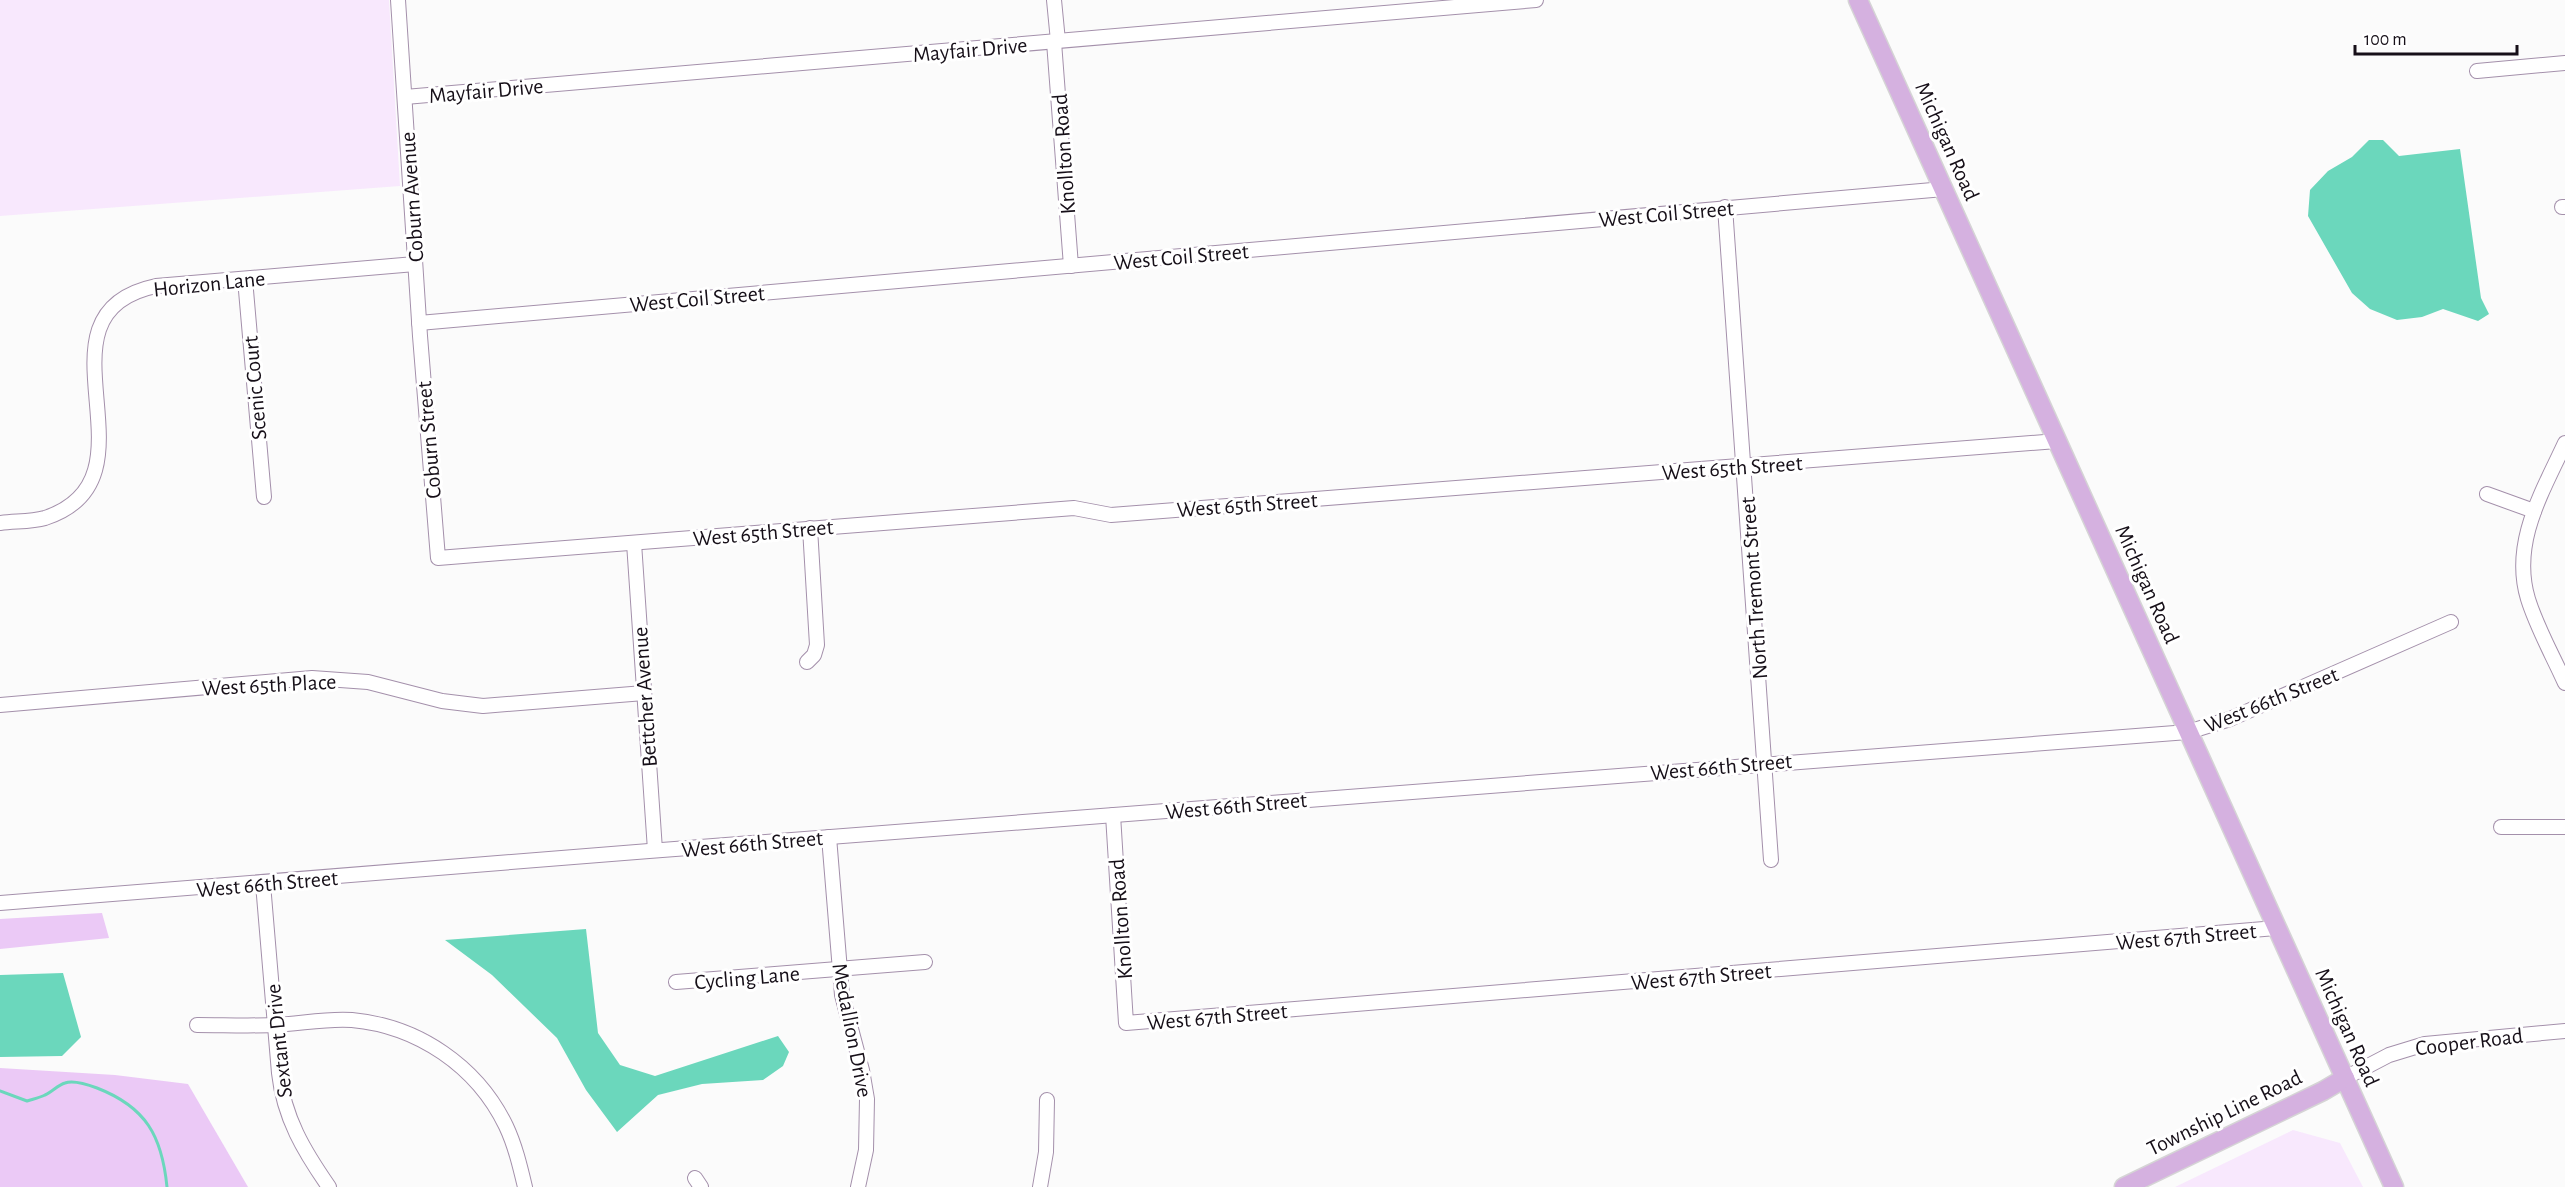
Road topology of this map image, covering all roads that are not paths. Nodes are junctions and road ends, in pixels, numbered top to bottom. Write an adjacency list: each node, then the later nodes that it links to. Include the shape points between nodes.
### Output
1 (398, 0): 8 (street, Coburn Avenue)
2 (1054, 0): 5 (street, Knollton Road)
3 (1536, 0): 5 (street, Mayfair Drive)
4 (1858, 0): 9 (main road, Michigan Road)
5 (1056, 42): 8 (street, Mayfair Drive); 12 (street, Knollton Road)
6 (2565, 63): 7 (street)
7 (2477, 71)
8 (405, 98): 11 (street, Coburn Avenue)
9 (1944, 189): 10 (street, West Coil Street); 15 (main road, Michigan Road)
10 (1725, 207): 12 (street, West Coil Street); 17 (street, North Tremont Street)
11 (416, 264): 13 (street, Horizon Lane); 14 (street, Coburn Avenue)
12 (1071, 266): 14 (street, West Coil Street)
13 (244, 279): 19 (street, Scenic Court); 21 (street, Horizon Lane, via 156,286 115,305 100,326 94,346 100,443 91,481 83,494 59,512 36,520)
14 (419, 323): 24 (street, Coburn Street)
15 (2057, 441): 17 (street, West 65th Street); 30 (main road, Michigan Road)
16 (2565, 443): 20 (street)
17 (1744, 465): 22 (street, West 65th Street, via 1111,514 1074,508); 31 (street, North Tremont Street)
18 (2487, 494): 20 (street)
19 (264, 497)
20 (2534, 512): 27 (street, via 2522,554 2525,588)
21 (0, 523)
22 (810, 528): 23 (street, West 65th Street); 26 (street, via 817,645)
23 (634, 543): 24 (street, West 65th Street); 28 (street, Bettcher Avenue)
24 (438, 558)
25 (2451, 622): 30 (street, West 66th Street, via 2251,711)
26 (807, 662)
27 (2565, 683)
28 (644, 693): 29 (street, West 65th Place, via 483,706 442,701 368,682 312,678); 38 (street, Bettcher Avenue)
29 (0, 705)
30 (2188, 732): 31 (street, West 66th Street); 42 (main road, Michigan Road)
31 (1764, 762): 32 (street, West 66th Street); 39 (street, North Tremont Street)
32 (1113, 815): 36 (street, West 66th Street); 46 (street, Knollton Road)
33 (2565, 818): 35 (street)
34 (2501, 827): 35 (street)
35 (2565, 827): 37 (street)
36 (829, 837): 38 (street, West 66th Street); 44 (street, Medallion Drive)
37 (2565, 842)
38 (654, 850): 40 (street, West 66th Street)
39 (1771, 860)
40 (263, 884): 41 (street, West 66th Street); 48 (street, Sextant Drive)
41 (0, 903)
42 (2276, 928): 46 (street, West 67th Street); 50 (main road, Michigan Road)
43 (925, 962): 44 (street, Cycling Lane)
44 (840, 969): 45 (street, Cycling Lane); 54 (street, Medallion Drive, via 845,1010 867,1099 867,1140)
45 (676, 982)
46 (1126, 1023)
47 (197, 1025): 48 (street)
48 (275, 1025): 52 (street, Sextant Drive, via 286,1110 303,1149); 53 (street, via 365,1022 404,1031 443,1052 473,1078 497,1109 514,1146)
49 (2565, 1031): 50 (street, Cooper Road, via 2425,1044 2389,1055)
50 (2345, 1078): 56 (main road, Township Line Road); 57 (main road, Michigan Road)
51 (1047, 1100): 55 (street, via 1046,1152)
52 (329, 1187)
53 (525, 1187)
54 (858, 1187)
55 (1040, 1187)
56 (2124, 1187)
57 (2394, 1187)

